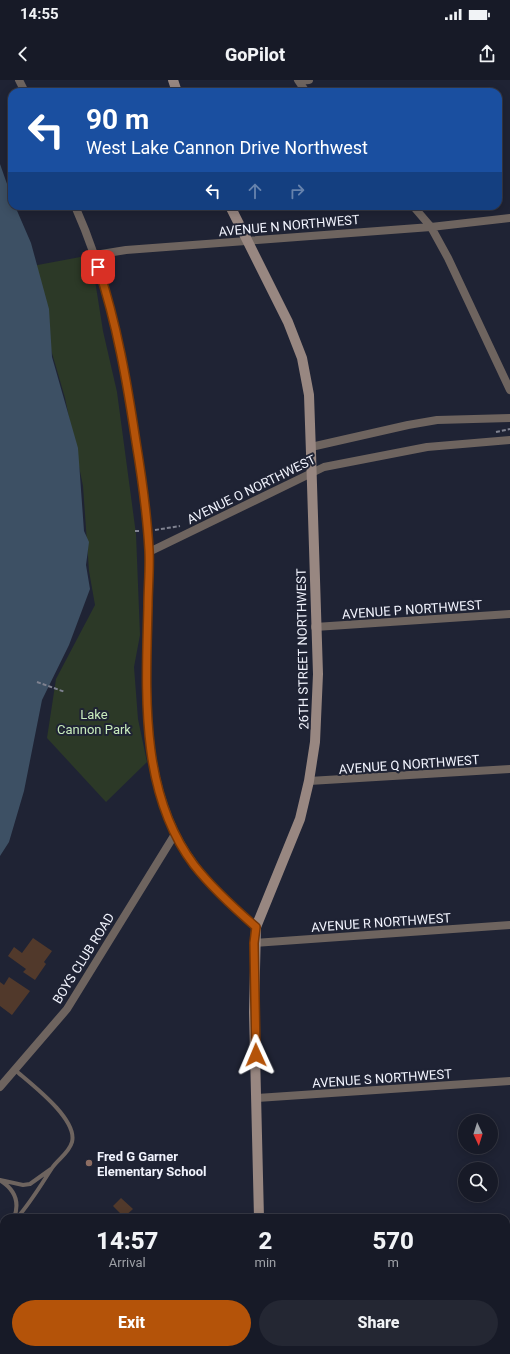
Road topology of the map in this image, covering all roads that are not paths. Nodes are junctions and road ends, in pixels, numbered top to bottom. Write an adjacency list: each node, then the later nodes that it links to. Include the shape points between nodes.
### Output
1 (310, 80): 2 (street)
2 (299, 81)
3 (77, 210): 9 (street)
4 (232, 210): 8 (street, 26TH STREET NORTHWEST)
5 (416, 210): 7 (street)
6 (510, 218): 7 (street, AVENUE N NORTHWEST)
7 (431, 227): 8 (street, AVENUE N NORTHWEST); 10 (street)
8 (248, 241): 9 (street, AVENUE N NORTHWEST, via 134,249); 13 (street, 26TH STREET NORTHWEST, via 288,322 302,358 309,395)
9 (94, 255): 15 (street, via 111,308 125,370 144,491)
10 (510, 390)
11 (510, 418): 13 (street, via 437,420)
12 (510, 440): 14 (street, AVENUE O NORTHWEST, via 405,450 324,467)
13 (311, 447): 14 (street, 26TH STREET NORTHWEST)
14 (312, 473): 15 (street, AVENUE O NORTHWEST); 17 (street, 26TH STREET NORTHWEST)
15 (149, 552): 20 (street, via 147,680 150,738 157,783)
16 (510, 614): 17 (street, AVENUE P NORTHWEST)
17 (315, 627): 19 (street, 26TH STREET NORTHWEST, via 318,710)
18 (510, 769): 19 (street, AVENUE Q NORTHWEST)
19 (310, 781): 22 (street, 26TH STREET NORTHWEST, via 298,827)
20 (175, 834): 22 (street, via 194,864 220,894); 24 (street, BOYS CLUB ROAD, via 67,1009)
21 (510, 925): 23 (street, AVENUE R NORTHWEST)
22 (256, 927): 23 (street, 26TH STREET NORTHWEST)
23 (254, 943): 27 (street, 26TH STREET NORTHWEST)
24 (15, 1070): 26 (street, BOYS CLUB ROAD); 28 (lane, via 54,1105 71,1127 72,1141 66,1153)
25 (510, 1081): 27 (street, AVENUE S NORTHWEST)
26 (0, 1086)
27 (257, 1098): 32 (street, 26TH STREET NORTHWEST)
28 (52, 1168): 29 (lane, via 30,1184); 31 (lane, via 48,1178)
29 (0, 1180): 30 (lane, via 14,1193 17,1202)
30 (16, 1214)
31 (19, 1214)
32 (259, 1214)

